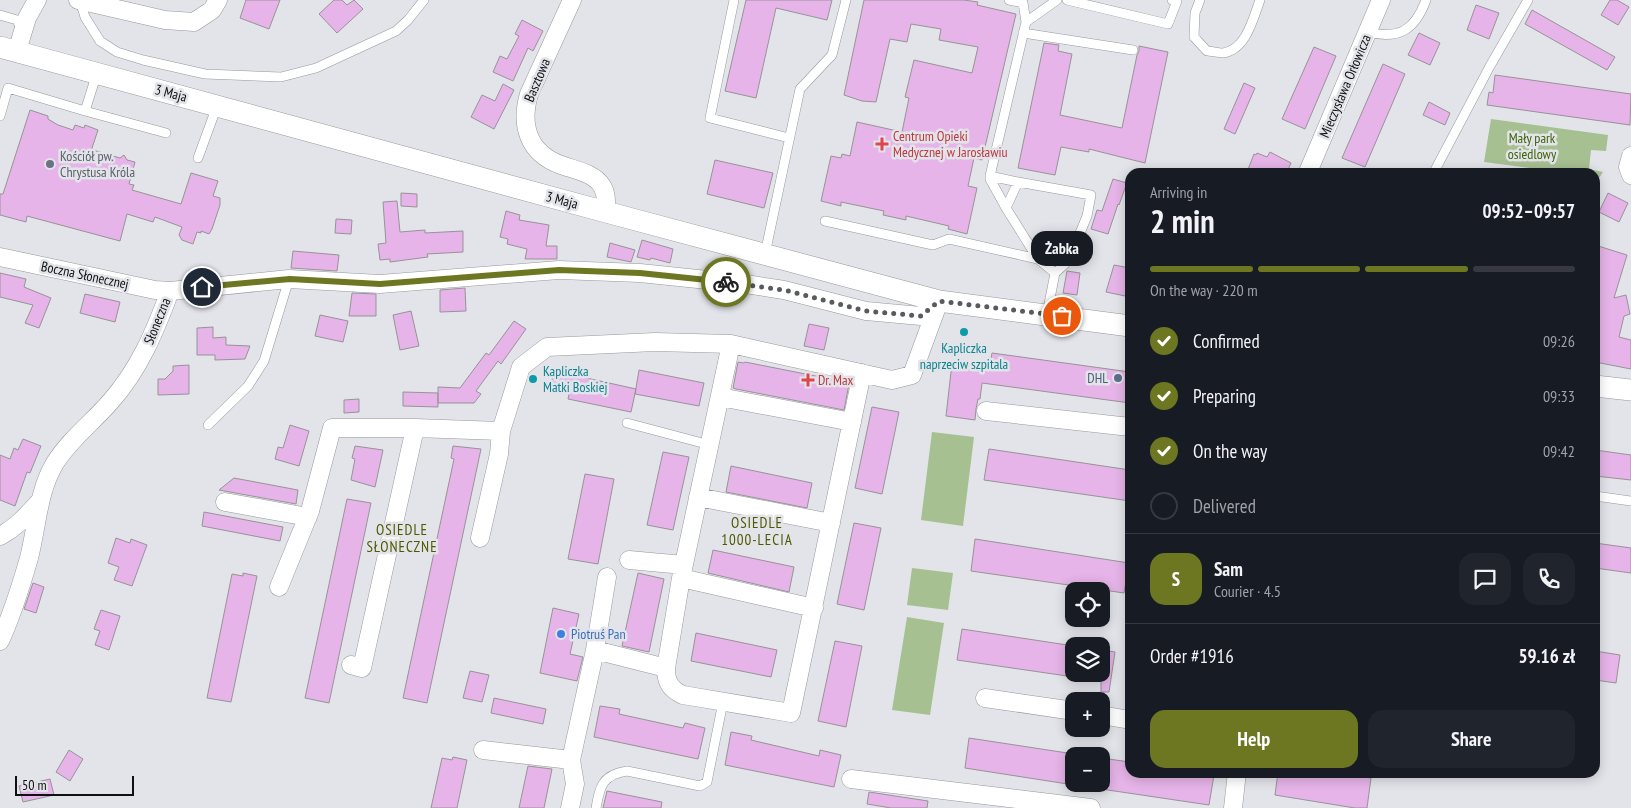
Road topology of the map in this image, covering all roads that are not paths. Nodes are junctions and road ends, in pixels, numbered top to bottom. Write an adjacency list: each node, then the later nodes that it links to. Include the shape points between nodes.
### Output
1 (37, 0): 21 (street)
2 (79, 0): 3 (street, via 165,20 194,22 212,10); 4 (lane, via 100,41 118,52 205,74 281,77 316,68 396,31)
3 (218, 0)
4 (424, 0)
5 (572, 0): 37 (street, Basztowa, via 525,107 526,128 529,138 547,159 594,178 602,186)
6 (734, 0): 28 (lane, via 710,118)
7 (846, 0): 28 (lane, via 832,55 800,89)
8 (1009, 0): 18 (lane, via 1023,3)
9 (1057, 0): 18 (lane)
10 (1067, 0): 11 (lane, via 1168,24 1177,1)
11 (1172, 0)
12 (1200, 0): 13 (lane, via 1195,13 1194,37 1207,51 1222,53 1237,47 1249,30)
13 (1260, 0)
14 (1382, 0): 19 (street, Mieczysława Orłowicza)
15 (1426, 0): 19 (lane, via 1411,26 1397,34 1386,36)
16 (1528, 0): 32 (lane)
17 (0, 15): 21 (lane, via 18,20)
18 (1026, 22): 20 (lane)
19 (1368, 32): 31 (street, Mieczysława Orłowicza)
20 (1023, 33): 22 (lane); 34 (lane)
21 (13, 44): 23 (street, 3 Maja)
22 (1133, 50)
23 (97, 73): 24 (street, 3 Maja); 25 (lane)
24 (217, 106): 30 (lane); 37 (street, 3 Maja)
25 (85, 111): 26 (lane, via 8,88); 27 (lane)
26 (0, 116)
27 (166, 133)
28 (789, 138): 39 (lane)
29 (1631, 156): 33 (street, via 1628,167)
30 (198, 158)
31 (1310, 168)
32 (1436, 168)
33 (1631, 175)
34 (990, 176): 35 (lane); 36 (lane)
35 (1018, 182): 36 (lane); 42 (lane, via 1091,195 1087,216 1071,255)
36 (1006, 208): 41 (lane)
37 (606, 212): 39 (street, 3 Maja)
38 (825, 221): 41 (lane, via 933,245 949,239)
39 (765, 255): 45 (street, 3 Maja)
40 (0, 257): 44 (street, Boczna Słonecznej, via 155,290)
41 (1038, 259): 42 (lane)
42 (1055, 273): 46 (lane)
43 (290, 279): 44 (street, Słoneczna); 45 (street, Słoneczna, via 380,284 559,270 746,284 866,311 921,316); 56 (lane, via 264,361 248,386)
44 (170, 290): 63 (street, Słoneczna, via 155,331 138,364 111,401 69,444 46,482)
45 (939, 301): 46 (street, 3 Maja); 49 (street, via 912,375 892,380)
46 (1047, 314): 47 (street, 3 Maja)
47 (1125, 325)
48 (731, 344): 49 (street); 52 (street); 59 (street, via 654,342 547,347 521,367)
49 (862, 374): 54 (street)
50 (1600, 386): 51 (street)
51 (1629, 388)
52 (720, 397): 54 (street); 60 (street)
53 (986, 411): 57 (street)
54 (852, 422): 67 (street)
55 (627, 423): 60 (lane)
56 (208, 425)
57 (1125, 426)
58 (415, 428): 59 (street); 66 (street, via 332,428); 77 (street, via 362,668)
59 (501, 431): 69 (street)
60 (710, 445): 61 (street)
61 (698, 497): 67 (street); 71 (street)
62 (1600, 497): 64 (lane)
63 (42, 499): 68 (street, via 12,530); 75 (street, Słoneczna, via 29,558)
64 (1631, 501)
65 (225, 502): 66 (street)
66 (308, 517): 73 (street)
67 (831, 524): 74 (street)
68 (0, 536)
69 (480, 538)
70 (629, 560): 71 (street)
71 (682, 572): 74 (street); 78 (street)
72 (607, 577): 76 (street)
73 (279, 587)
74 (814, 608): 80 (street, via 792,713)
75 (0, 641)
76 (595, 650): 78 (street); 85 (street)
77 (351, 665)
78 (666, 668): 80 (street, via 666,679 676,691)
79 (985, 698): 81 (street)
80 (723, 702): 90 (lane, via 707,782 700,786 627,771 616,773 601,785)
81 (1065, 710)
82 (1110, 717): 83 (street)
83 (1125, 719)
84 (483, 750): 85 (street)
85 (571, 760): 89 (street, via 575,784)
86 (1236, 778): 92 (street)
87 (851, 779): 88 (street)
88 (1022, 803): 91 (street)
89 (570, 808)
90 (596, 808)
91 (1091, 808)
92 (1233, 808)

